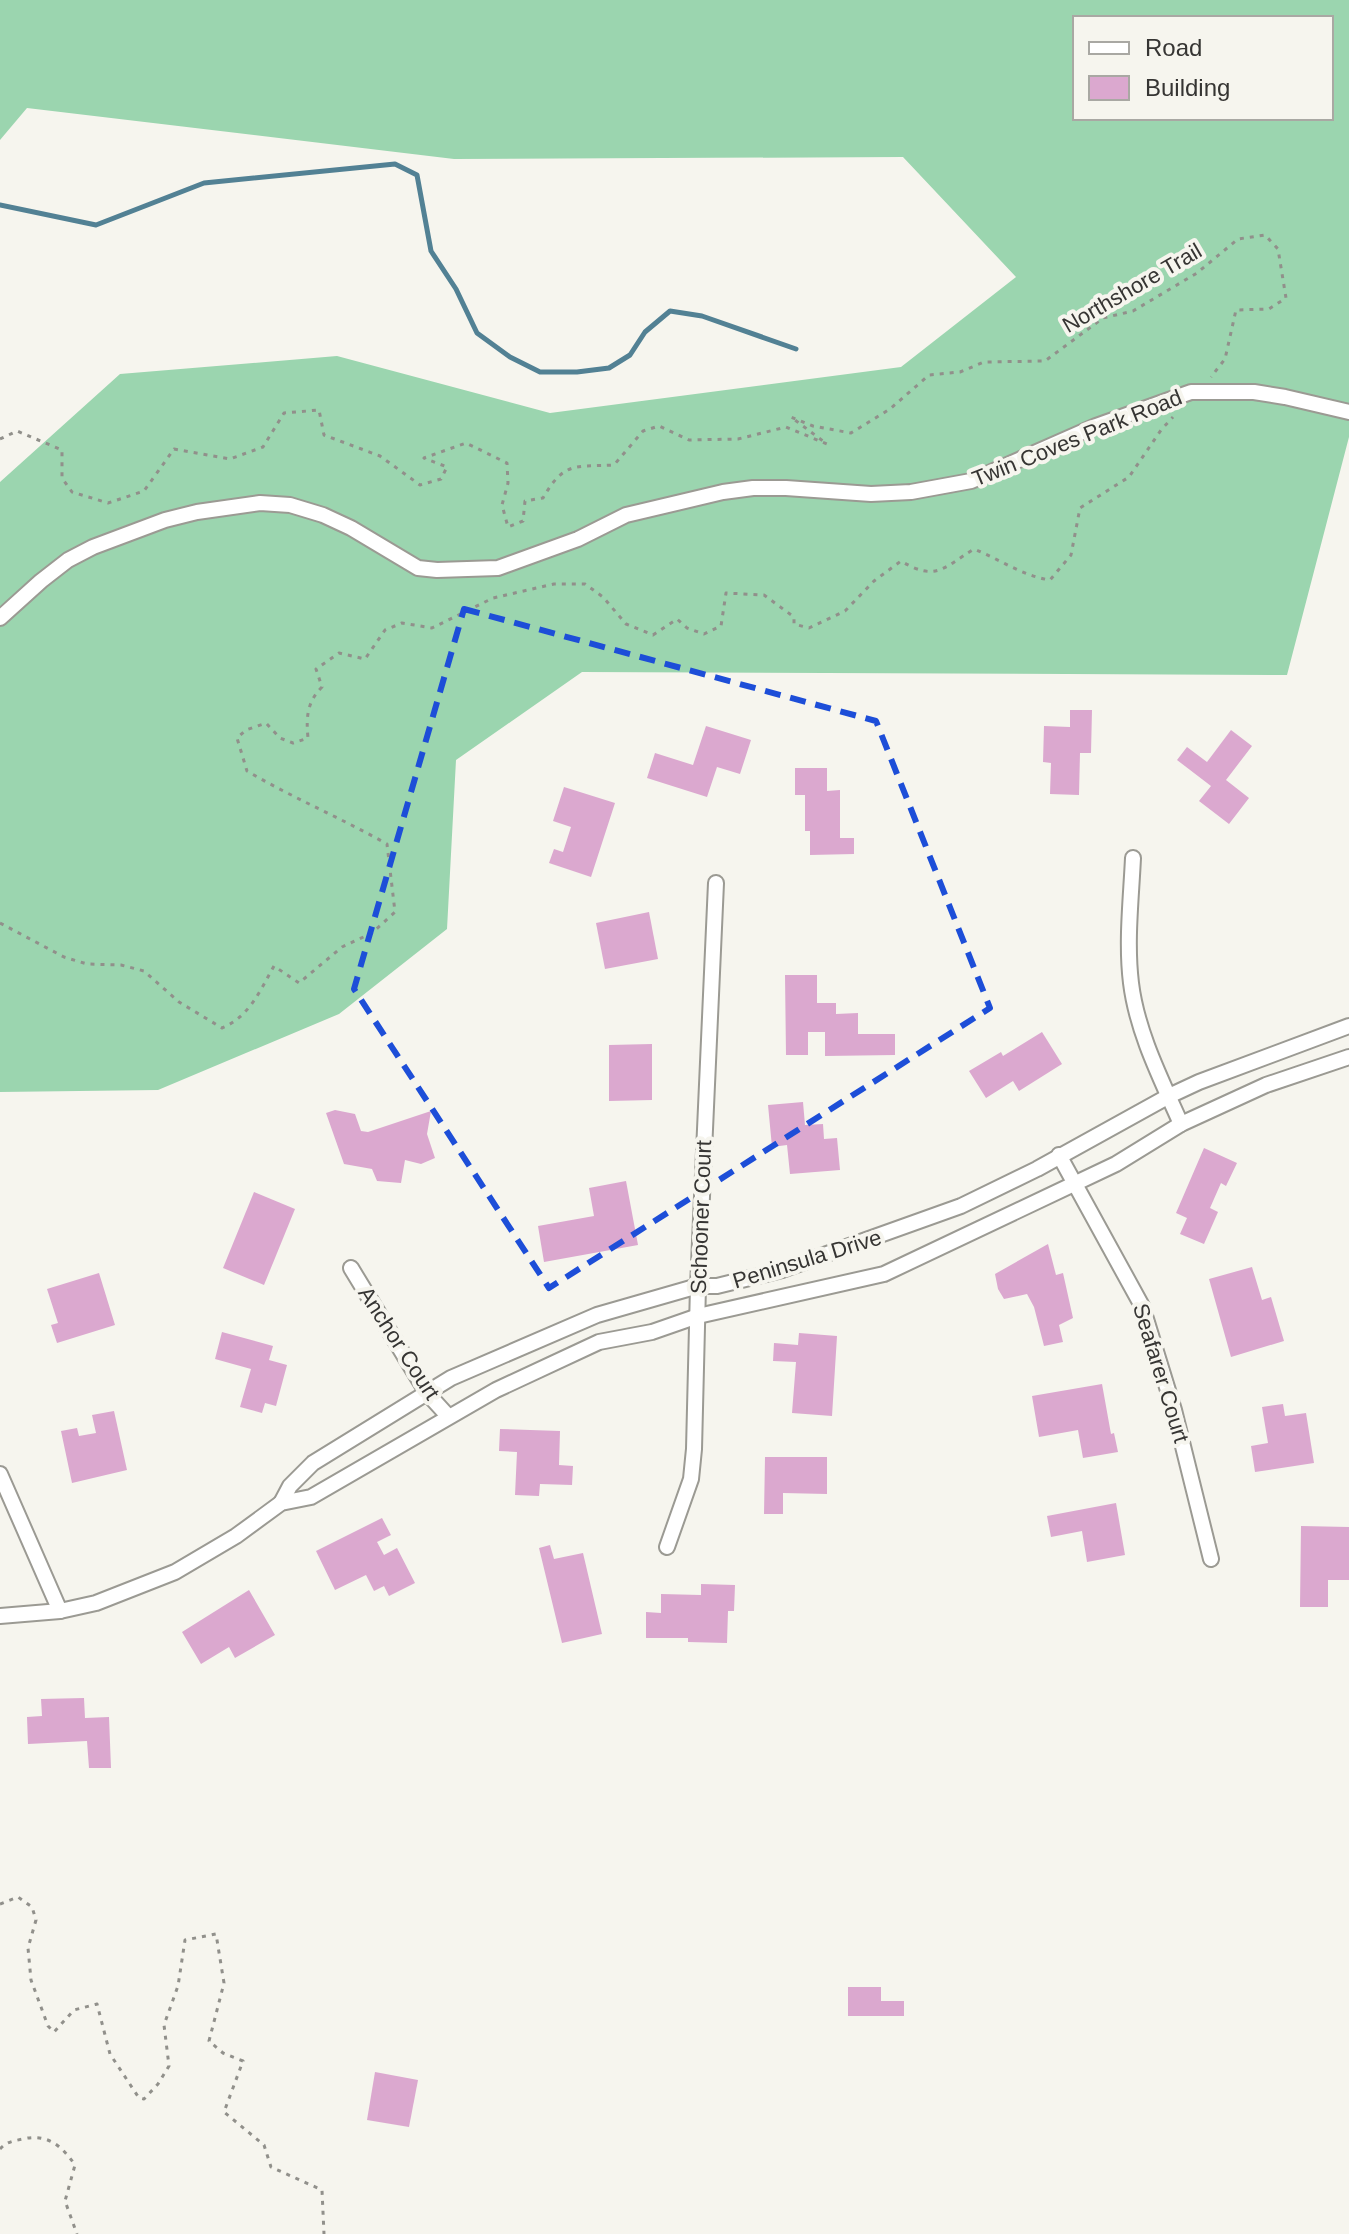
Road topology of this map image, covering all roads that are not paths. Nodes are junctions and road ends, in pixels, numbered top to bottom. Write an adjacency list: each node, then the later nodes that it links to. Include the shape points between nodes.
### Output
1 (1349, 412): 2 (street, Twin Coves Park Road, via 1269,394 1197,392 1096,426 971,481 871,494 786,488 723,492 626,515 498,568 418,568 351,528 290,505 260,503 197,512 68,560)
2 (0, 618)
3 (1133, 858): 7 (street, via 1128,955 1132,986 1141,1027)
4 (716, 883): 12 (street, Schooner Court)
5 (1349, 1026): 7 (street, Peninsula Drive)
6 (1349, 1057): 8 (street, Peninsula Drive, via 1266,1085)
7 (1169, 1096): 8 (street); 9 (street, Peninsula Drive)
8 (1181, 1124): 10 (street, Peninsula Drive)
9 (1059, 1155): 10 (street, Seafarer Court); 12 (street, Peninsula Drive, via 961,1206 892,1232 782,1270)
10 (1074, 1183): 13 (street, Peninsula Drive, via 884,1274); 19 (street, Seafarer Court, via 1142,1306)
11 (351, 1268): 14 (street, Anchor Court)
12 (698, 1286): 13 (street, Schooner Court); 14 (street, Peninsula Drive, via 597,1315)
13 (698, 1316): 15 (street, Peninsula Drive, via 599,1342); 18 (street, Schooner Court, via 691,1479)
14 (427, 1393): 15 (street, Anchor Court); 17 (street, Peninsula Drive, via 313,1463)
15 (448, 1416): 17 (street, Peninsula Drive, via 311,1497)
16 (0, 1474): 20 (street)
17 (281, 1503): 20 (street, Peninsula Drive, via 175,1572)
18 (667, 1547)
19 (1211, 1559)
20 (60, 1611): 21 (street, Peninsula Drive)
21 (0, 1616)

